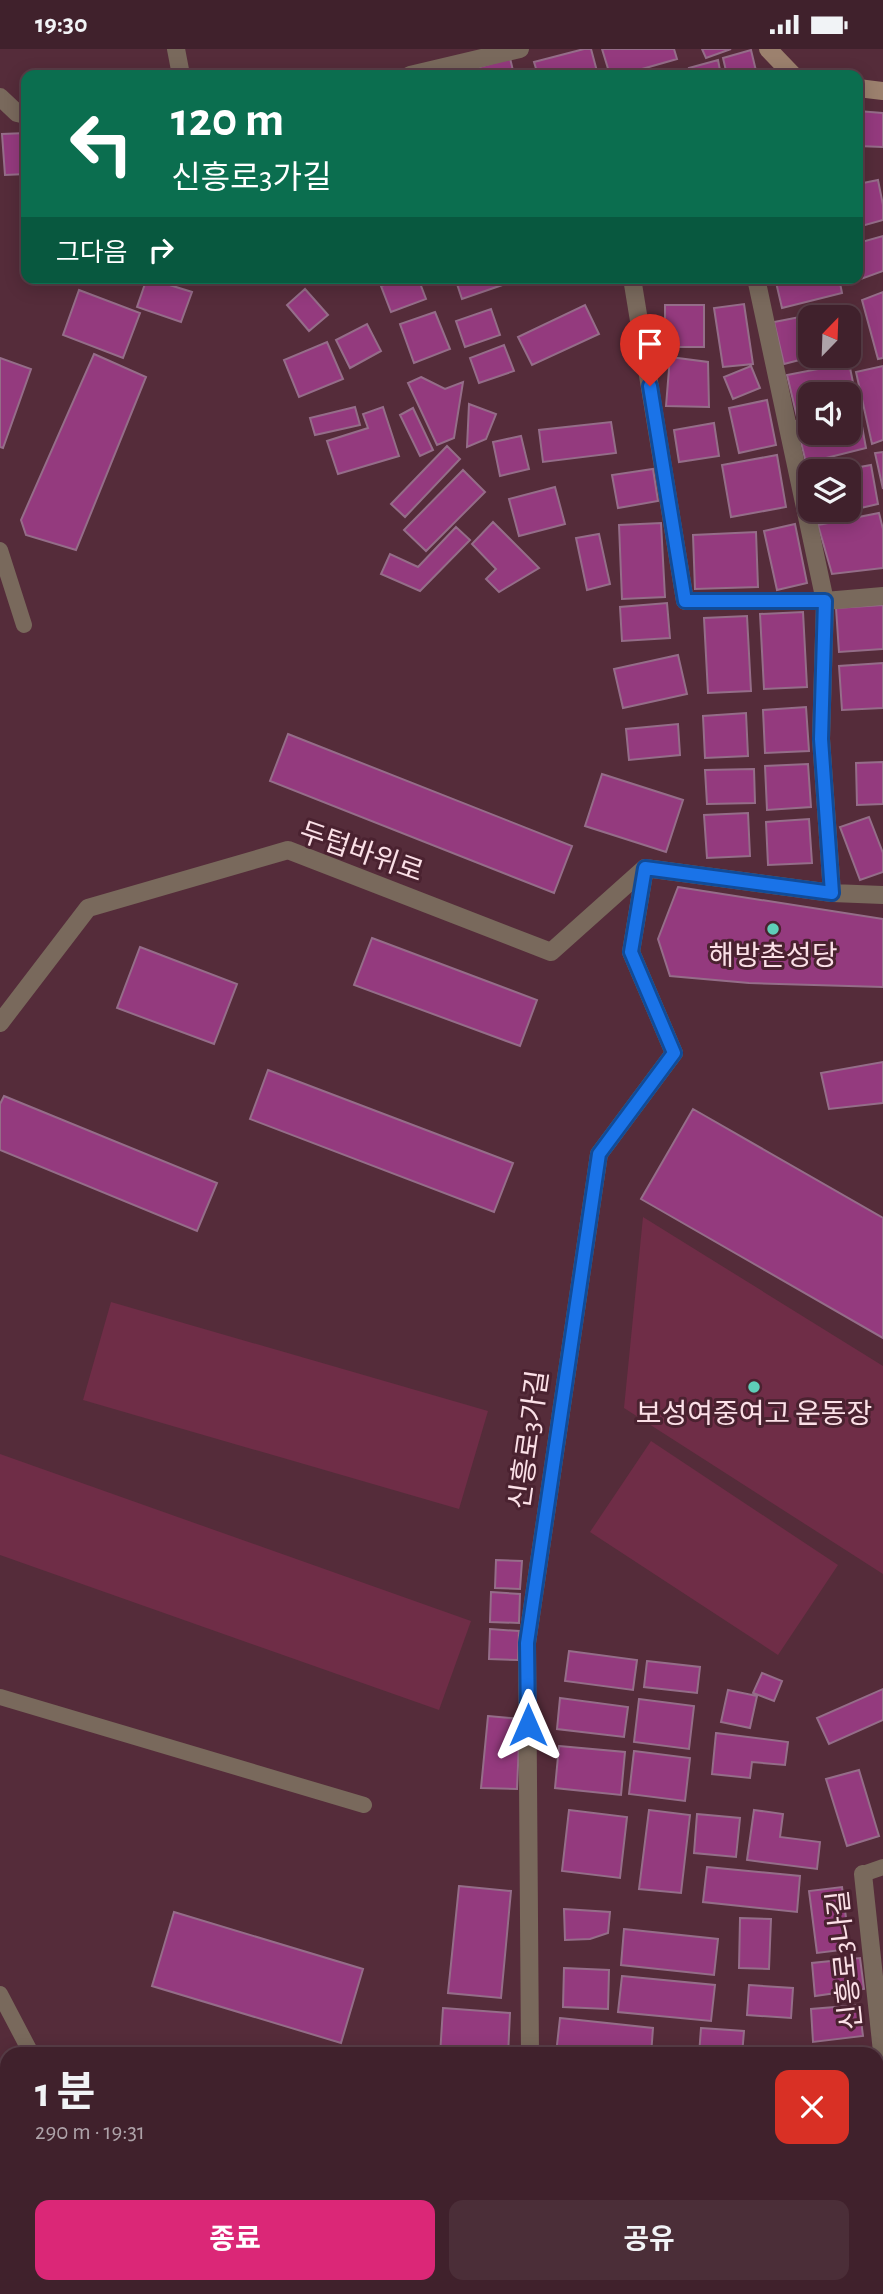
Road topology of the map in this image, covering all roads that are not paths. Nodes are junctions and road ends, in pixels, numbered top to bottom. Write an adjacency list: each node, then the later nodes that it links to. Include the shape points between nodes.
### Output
1 (176, 49): 4 (street)
2 (520, 49): 5 (street)
3 (768, 49): 6 (street)
4 (180, 70)
5 (431, 70)
6 (788, 70)
7 (863, 89): 8 (street)
8 (883, 91)
9 (0, 97): 10 (street)
10 (21, 114)
11 (633, 284): 15 (street, via 685,601)
12 (757, 284): 15 (street)
13 (0, 550): 16 (lane)
14 (883, 596): 15 (street)
15 (825, 601): 18 (street, via 821,739)
16 (24, 625)
17 (645, 868): 18 (street); 20 (street, 두텁바위로, via 551,952 288,850 88,908); 28 (street, 신흥로3가길, via 631,952 674,1053 599,1154 527,1643)
18 (832, 893): 19 (street)
19 (883, 895)
20 (0, 1023)
21 (0, 1697): 22 (lane)
22 (364, 1805)
23 (883, 1867): 24 (lane, 신흥로3나길)
24 (863, 1874): 25 (street, 신흥로3나길)
25 (876, 1932): 29 (street, 신흥로3나길)
26 (0, 1994): 27 (lane)
27 (29, 2047)
28 (530, 2047)
29 (882, 2047)

